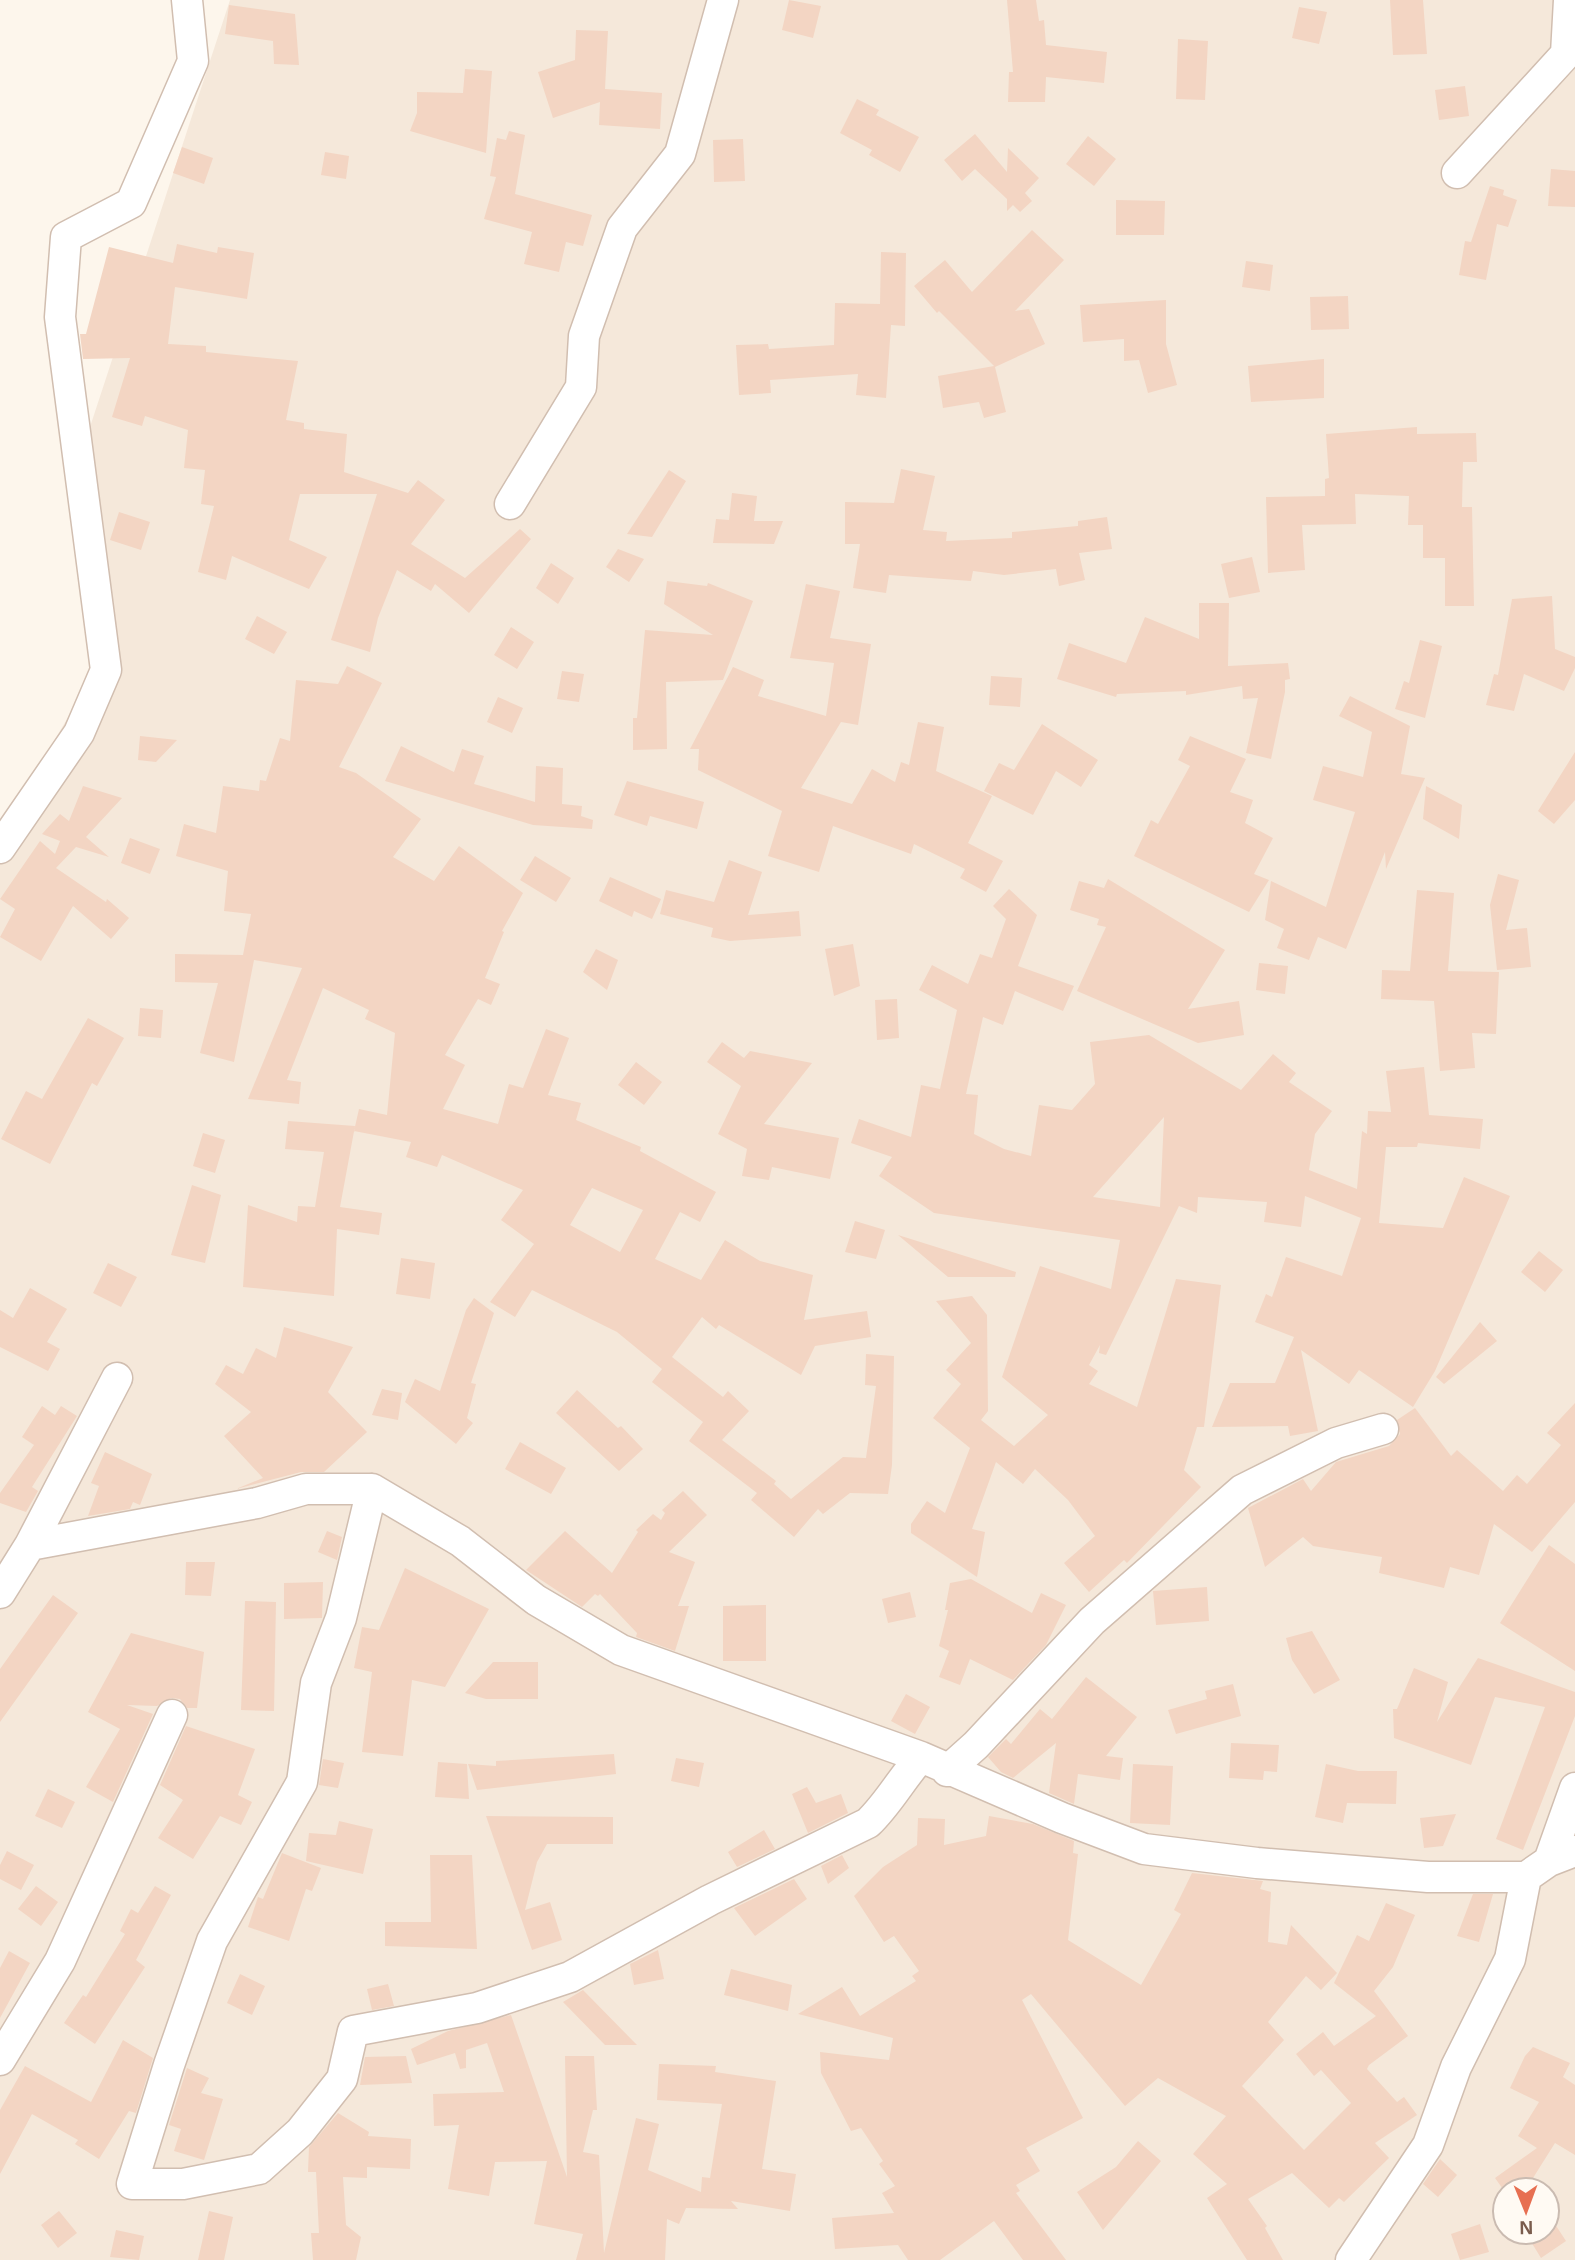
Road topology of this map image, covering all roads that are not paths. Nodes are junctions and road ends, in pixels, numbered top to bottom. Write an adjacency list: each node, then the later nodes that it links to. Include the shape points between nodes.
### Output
1 (187, 0): 6 (street, via 192,61 131,203 66,237 60,317 106,670 79,733)
2 (723, 0): 5 (street, via 680,154 622,228 584,336 581,387)
3 (1569, 0): 4 (street, via 1566,54)
4 (1457, 173)
5 (510, 504)
6 (0, 848)
7 (117, 1378): 10 (street)
8 (1383, 1429): 13 (street, via 1336,1443 1242,1490 1092,1621 976,1745)
9 (372, 1489): 10 (street, via 306,1489 257,1503); 13 (street, via 460,1541 536,1600 621,1650); 13 (street, via 341,1618 316,1683 302,1782 212,1941 132,2184 183,2184 259,2169 300,2132 342,2079 353,2031 477,2008 570,1977 709,1900 868,1823 888,1804 902,1777)
10 (30, 1545): 11 (street)
11 (0, 1592)
12 (172, 1715): 16 (street, via 60,1961)
13 (934, 1764): 15 (street, via 1144,1849 1428,1877)
14 (1575, 1788): 15 (street)
15 (1550, 1863): 17 (street, via 1510,1959 1456,2067 1428,2145)
16 (0, 2060)
17 (1351, 2260)

